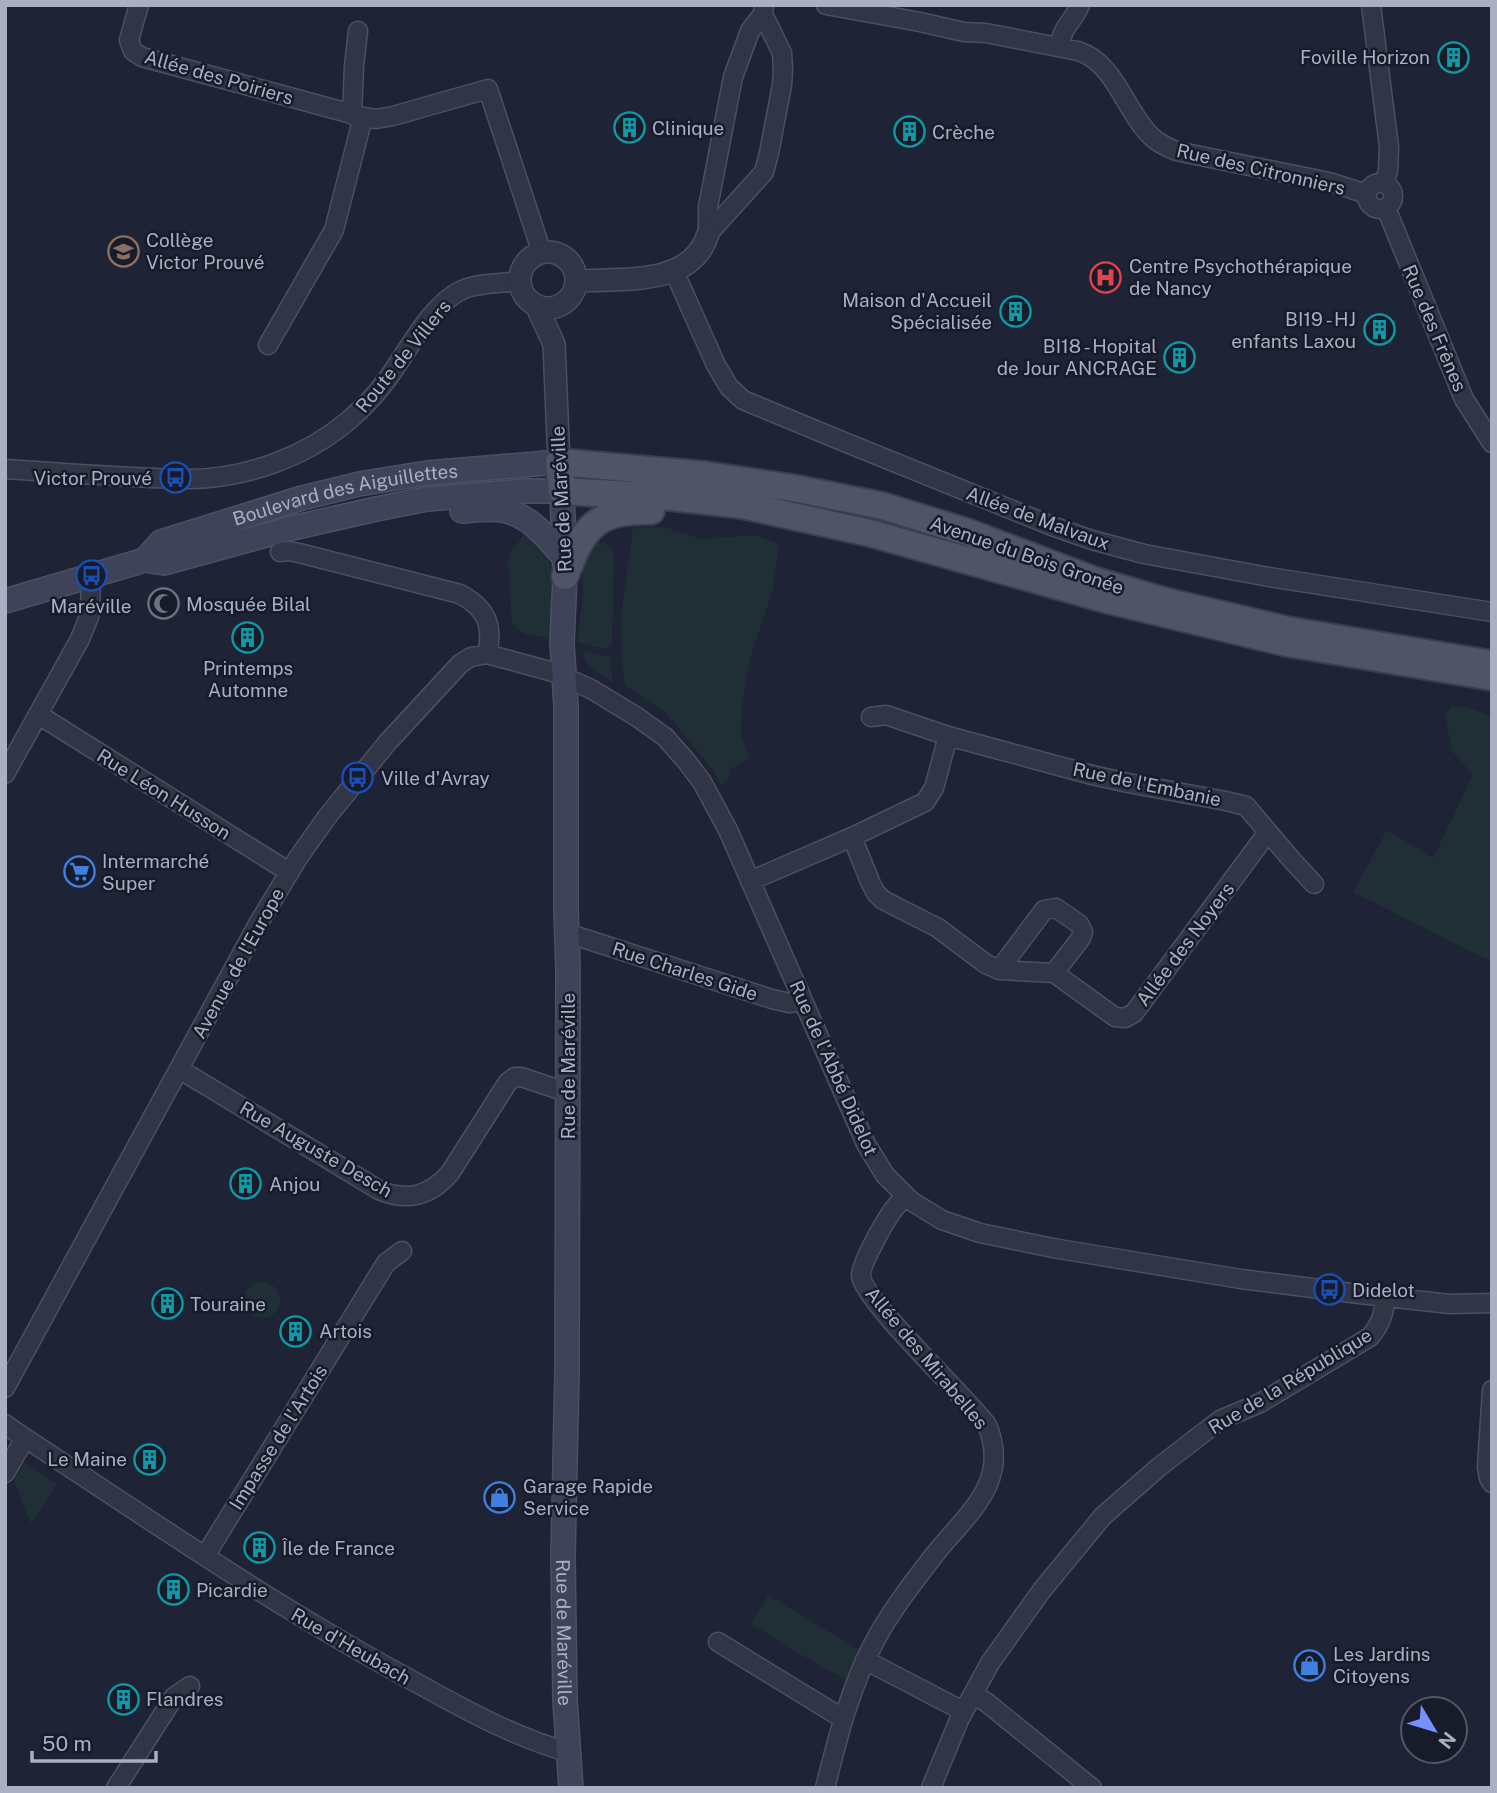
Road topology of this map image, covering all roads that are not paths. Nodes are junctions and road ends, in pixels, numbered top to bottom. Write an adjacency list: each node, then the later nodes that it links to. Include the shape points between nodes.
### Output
1 (139, 5): 8 (street, Allée des Poiriers, via 129,40 133,51 142,57)
2 (826, 5): 7 (street, Rue des Citronniers)
3 (1080, 5): 7 (street, via 1064,29)
4 (1371, 5): 9 (street, via 1389,147)
5 (764, 10): 12 (street, via 733,77 708,207); 12 (street, via 782,54 783,69 764,172)
6 (358, 31): 8 (street, via 354,66)
7 (1060, 47): 10 (street, Rue des Citronniers, via 1089,54 1098,62 1144,129 1161,145)
8 (358, 116): 13 (street, Allée des Poiriers, via 393,116 488,89); 20 (street, via 334,230)
9 (1384, 183): 10 (street, via 1376,183); 11 (street, via 1393,195)
10 (1367, 194): 11 (street, via 1372,207)
11 (1386, 208): 21 (street, Rue des Frênes, via 1464,399)
12 (708, 234): 14 (street, via 698,255)
13 (542, 253): 15 (street, via 526,263); 16 (street, via 564,256)
14 (674, 271): 16 (street); 32 (street, Allée de Malvaux, via 711,354 729,387 743,400 1092,540 1269,577)
15 (520, 281): 18 (street, via 525,297); 23 (street, Route de Villers, via 473,286 454,294 431,316 364,407 330,435 286,459 239,474 191,479)
16 (577, 281): 17 (street)
17 (566, 303): 18 (street); 19 (street, Rue de Maréville)
18 (537, 307): 19 (street, Rue de Maréville)
19 (554, 344): 22 (street, Rue de Maréville)
20 (268, 345)
21 (1492, 443)
22 (559, 462): 24 (main road, Rue de Maréville); 28 (main road, Boulevard des Aiguillettes, via 427,472 359,484 161,542); 34 (main road, Avenue du Bois Gronée, via 706,475 883,506 1164,601 1287,630)
23 (5, 469)
24 (562, 491): 25 (main road, Boulevard des Aiguillettes); 26 (main road, Avenue du Bois Gronée, via 729,504); 29 (main road, Rue de Maréville)
25 (427, 499): 28 (main road, Boulevard des Aiguillettes, via 288,529 164,563); 29 (main road, via 453,511 500,509 515,513 549,540)
26 (870, 533): 29 (main road, via 851,540 757,522 623,511 591,527); 36 (main road, Avenue du Bois Gronée, via 1108,600 1287,643)
27 (280, 552): 33 (street, via 460,594 476,604 487,620)
28 (145, 560): 30 (main road, Boulevard des Aiguillettes)
29 (564, 566): 35 (main road, Rue de Maréville)
30 (91, 575): 31 (main road, Boulevard des Aiguillettes); 37 (street, via 87,623)
31 (5, 601)
32 (1492, 612)
33 (487, 654): 35 (street); 43 (street, Avenue de l'Europe, via 460,664 387,743)
34 (1492, 664)
35 (564, 677): 44 (street, Rue de l'Abbé Didelot, via 665,737 702,782); 46 (main road, Rue de Maréville)
36 (1492, 677)
37 (39, 715): 40 (street); 43 (street, Rue Léon Husson)
38 (871, 717): 39 (street, Rue de l'Embanie, via 886,715)
39 (948, 736): 41 (street, Rue de l'Embanie, via 1128,783 1240,804); 42 (street, via 934,788 925,802)
40 (5, 774)
41 (1268, 832): 45 (street, Rue de l'Embanie); 48 (street, Allée des Noyers, via 1134,1013 1115,1017)
42 (852, 837): 44 (street); 47 (street, via 871,884 883,900 938,928)
43 (289, 872): 50 (street, Avenue de l'Europe)
44 (750, 881): 49 (street, Rue de l'Abbé Didelot)
45 (1314, 884)
46 (567, 933): 49 (street, Rue Charles Gide, via 784,1002); 51 (main road, Rue de Maréville)
47 (999, 970): 48 (street); 48 (street, via 1044,910 1056,908 1083,932)
48 (1054, 973)
49 (803, 1001): 52 (street, Rue de l'Abbé Didelot, via 866,1144)
50 (179, 1069): 51 (street, Rue Auguste Desch, via 379,1190 404,1198 422,1194 443,1181 515,1077); 56 (street, Avenue de l'Europe)
51 (568, 1091): 69 (main road, Rue de Maréville, via 563,1556)
52 (905, 1196): 54 (street, Rue de l'Abbé Didelot, via 925,1212 980,1233 1204,1274); 64 (street, Allée des Mirabelles, via 864,1264 861,1278 887,1315 987,1425 993,1448 992,1474 976,1507 918,1578)
53 (402, 1251): 62 (street, Impasse de l'Artois, via 386,1263)
54 (1386, 1296): 55 (street, Rue de l'Abbé Didelot, via 1450,1304); 66 (street, Rue de la République, via 1382,1320 1370,1337 1260,1403 1220,1420 1117,1502 1042,1590 1000,1647)
55 (1492, 1303)
56 (5, 1388)
57 (1492, 1390): 61 (street, via 1487,1467)
58 (5, 1424): 59 (street, Rue d'Heubach)
59 (24, 1438): 60 (street); 62 (street, Rue d'Heubach)
60 (5, 1473)
61 (1492, 1483)
62 (205, 1556): 69 (street, Rue d'Heubach, via 290,1612 460,1707 538,1744)
63 (718, 1642): 68 (street)
64 (866, 1660): 67 (street); 68 (street, Allée des Mirabelles)
65 (190, 1686): 70 (street, via 174,1696)
66 (973, 1695): 67 (street, Rue de la République); 74 (street)
67 (963, 1711): 73 (street, Rue de la République)
68 (842, 1718): 72 (street, Allée des Mirabelles)
69 (568, 1752): 71 (main road, Rue de Maréville)
70 (116, 1788)
71 (571, 1788)
72 (825, 1788)
73 (931, 1788)
74 (1092, 1788)

